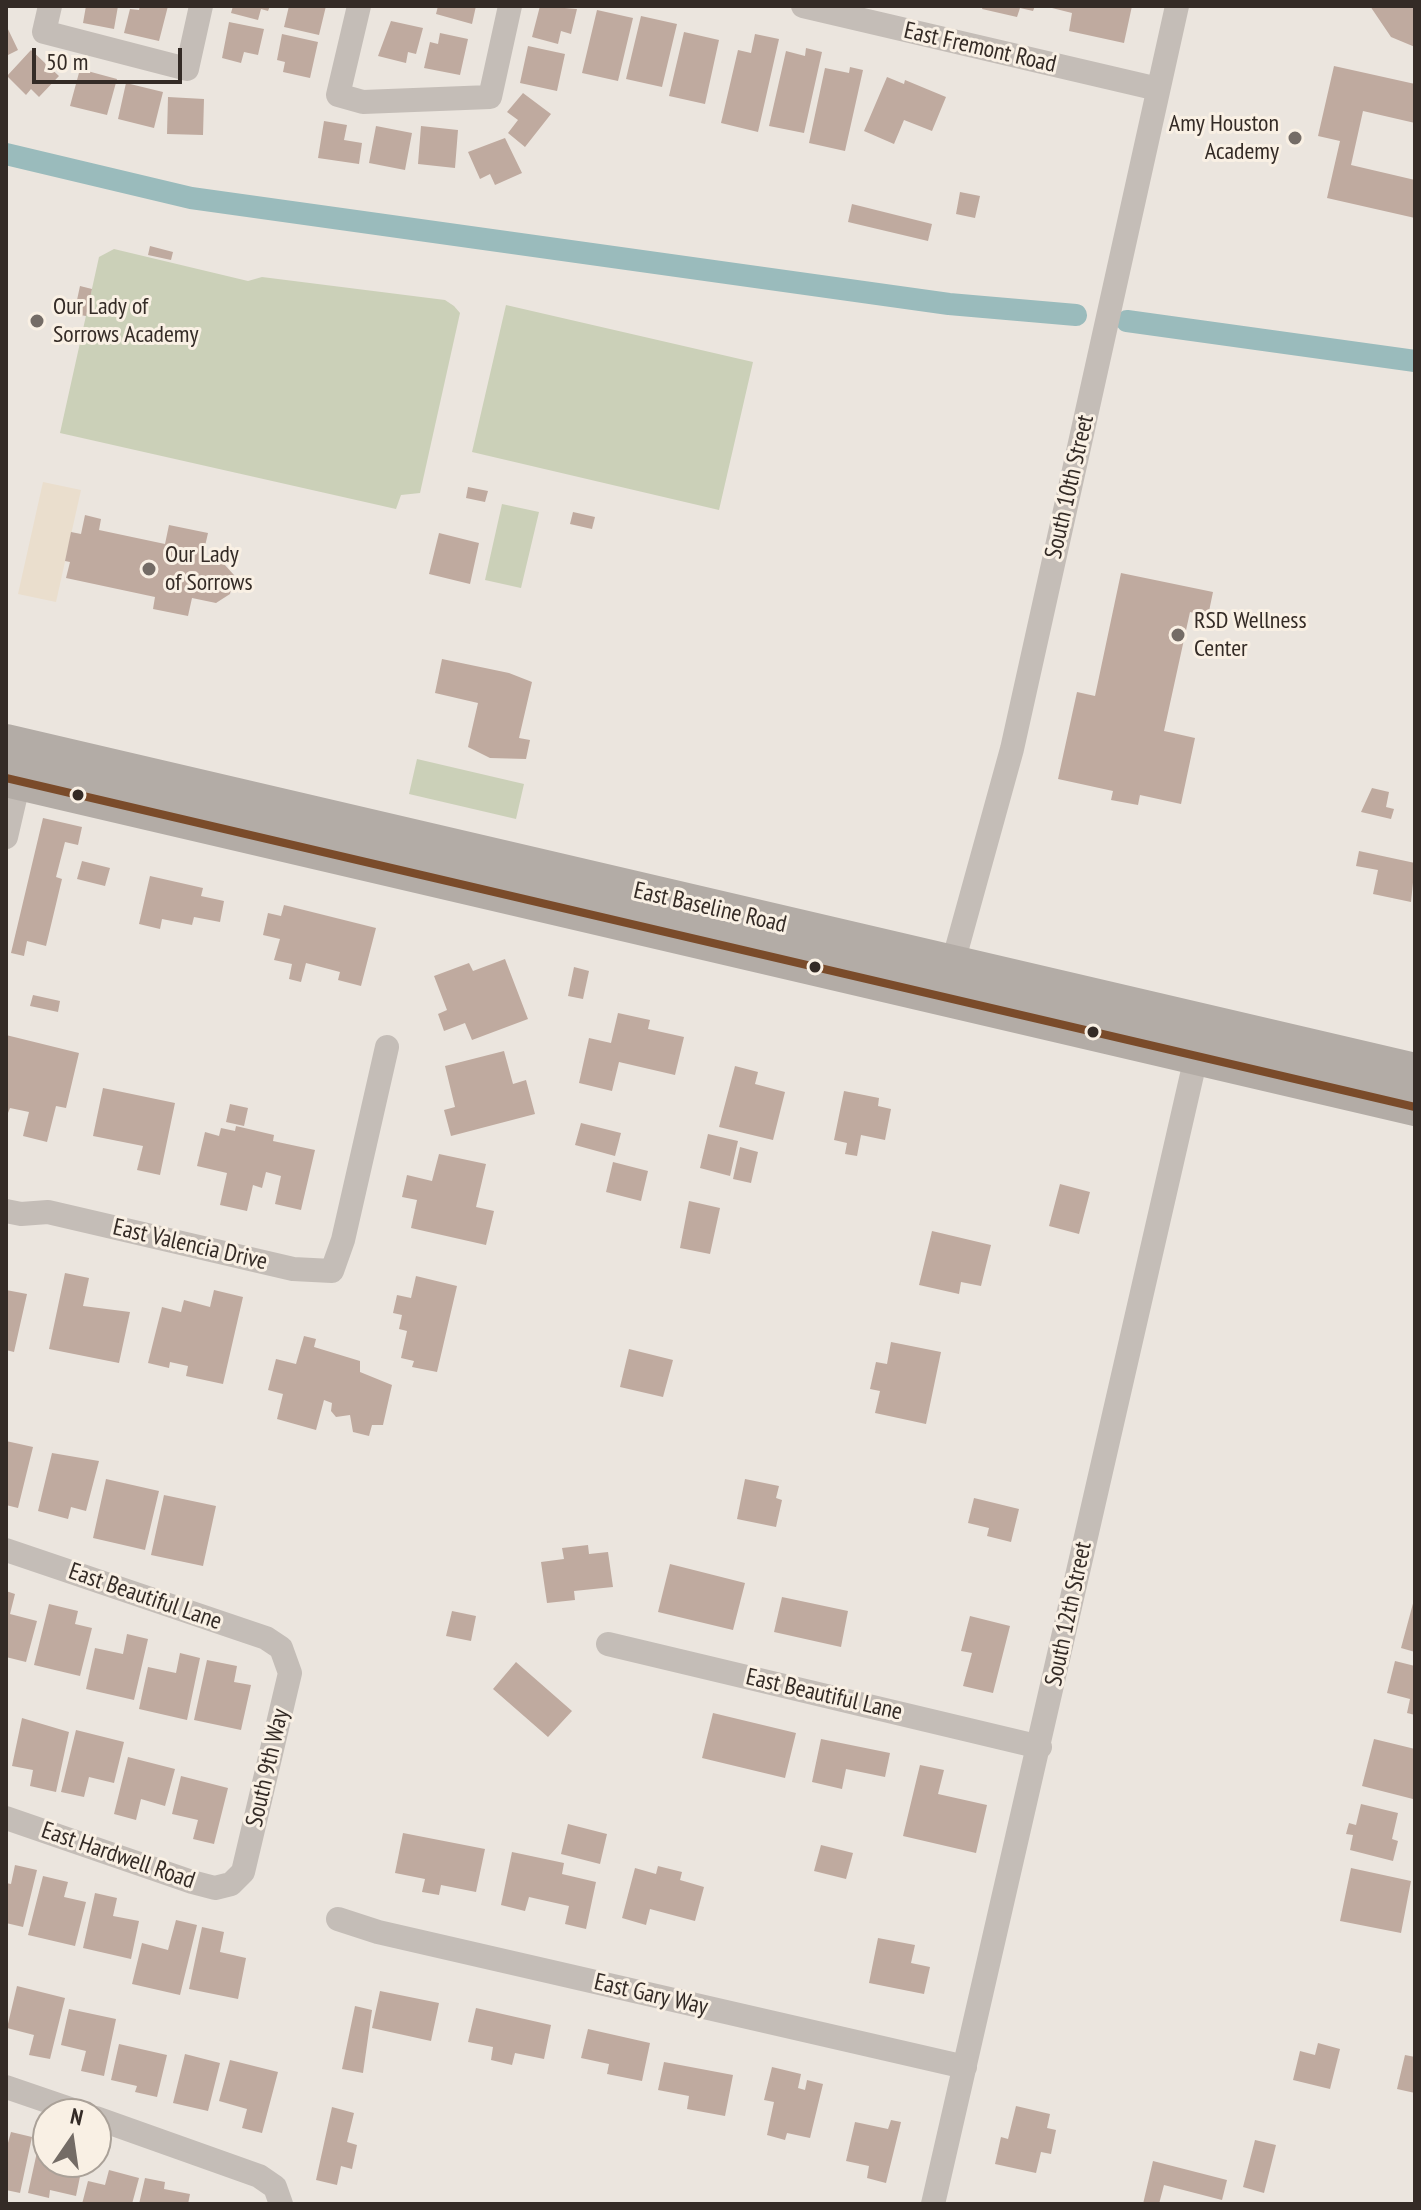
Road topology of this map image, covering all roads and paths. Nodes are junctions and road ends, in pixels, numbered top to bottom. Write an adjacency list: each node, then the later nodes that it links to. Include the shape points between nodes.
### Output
1 (50, 6): 2 (street, via 44,32 187,69)
2 (201, 6)
3 (359, 6): 4 (street, via 338,95 363,102 490,97)
4 (510, 6)
5 (803, 6): 7 (street, East Fremont Road)
6 (1177, 6): 7 (street, South 10th Street)
7 (1158, 89): 10 (street, South 10th Street, via 1012,749)
8 (15, 762): 9 (street); 10 (main road, East Baseline Road)
9 (6, 837)
10 (948, 982): 11 (main road, East Baseline Road)
11 (1200, 1040): 13 (main road, East Baseline Road); 14 (main road, East Baseline Road); 21 (street, South 12th Street)
12 (387, 1047): 17 (street, East Valencia Drive, via 332,1271 293,1269)
13 (1415, 1072)
14 (1415, 1107)
15 (6, 1194): 17 (street, East Valencia Drive, via 26,1198)
16 (6, 1211): 17 (street, East Valencia Drive)
17 (48, 1212)
18 (6, 1550): 20 (street, East Beautiful Lane, via 266,1638)
19 (608, 1644): 21 (street, East Beautiful Lane)
20 (281, 1648): 23 (street, South 9th Way, via 290,1673 243,1872)
21 (1040, 1747): 25 (street, South 12th Street)
22 (6, 1818): 23 (street, East Hardwell Road, via 192,1882 215,1888)
23 (231, 1884)
24 (338, 1919): 25 (street, East Gary Way)
25 (965, 2067): 30 (street, South 12th Street)
26 (6, 2087): 27 (street)
27 (38, 2098)
28 (112, 2124): 29 (street, via 259,2176)
29 (278, 2195)
30 (933, 2204)

